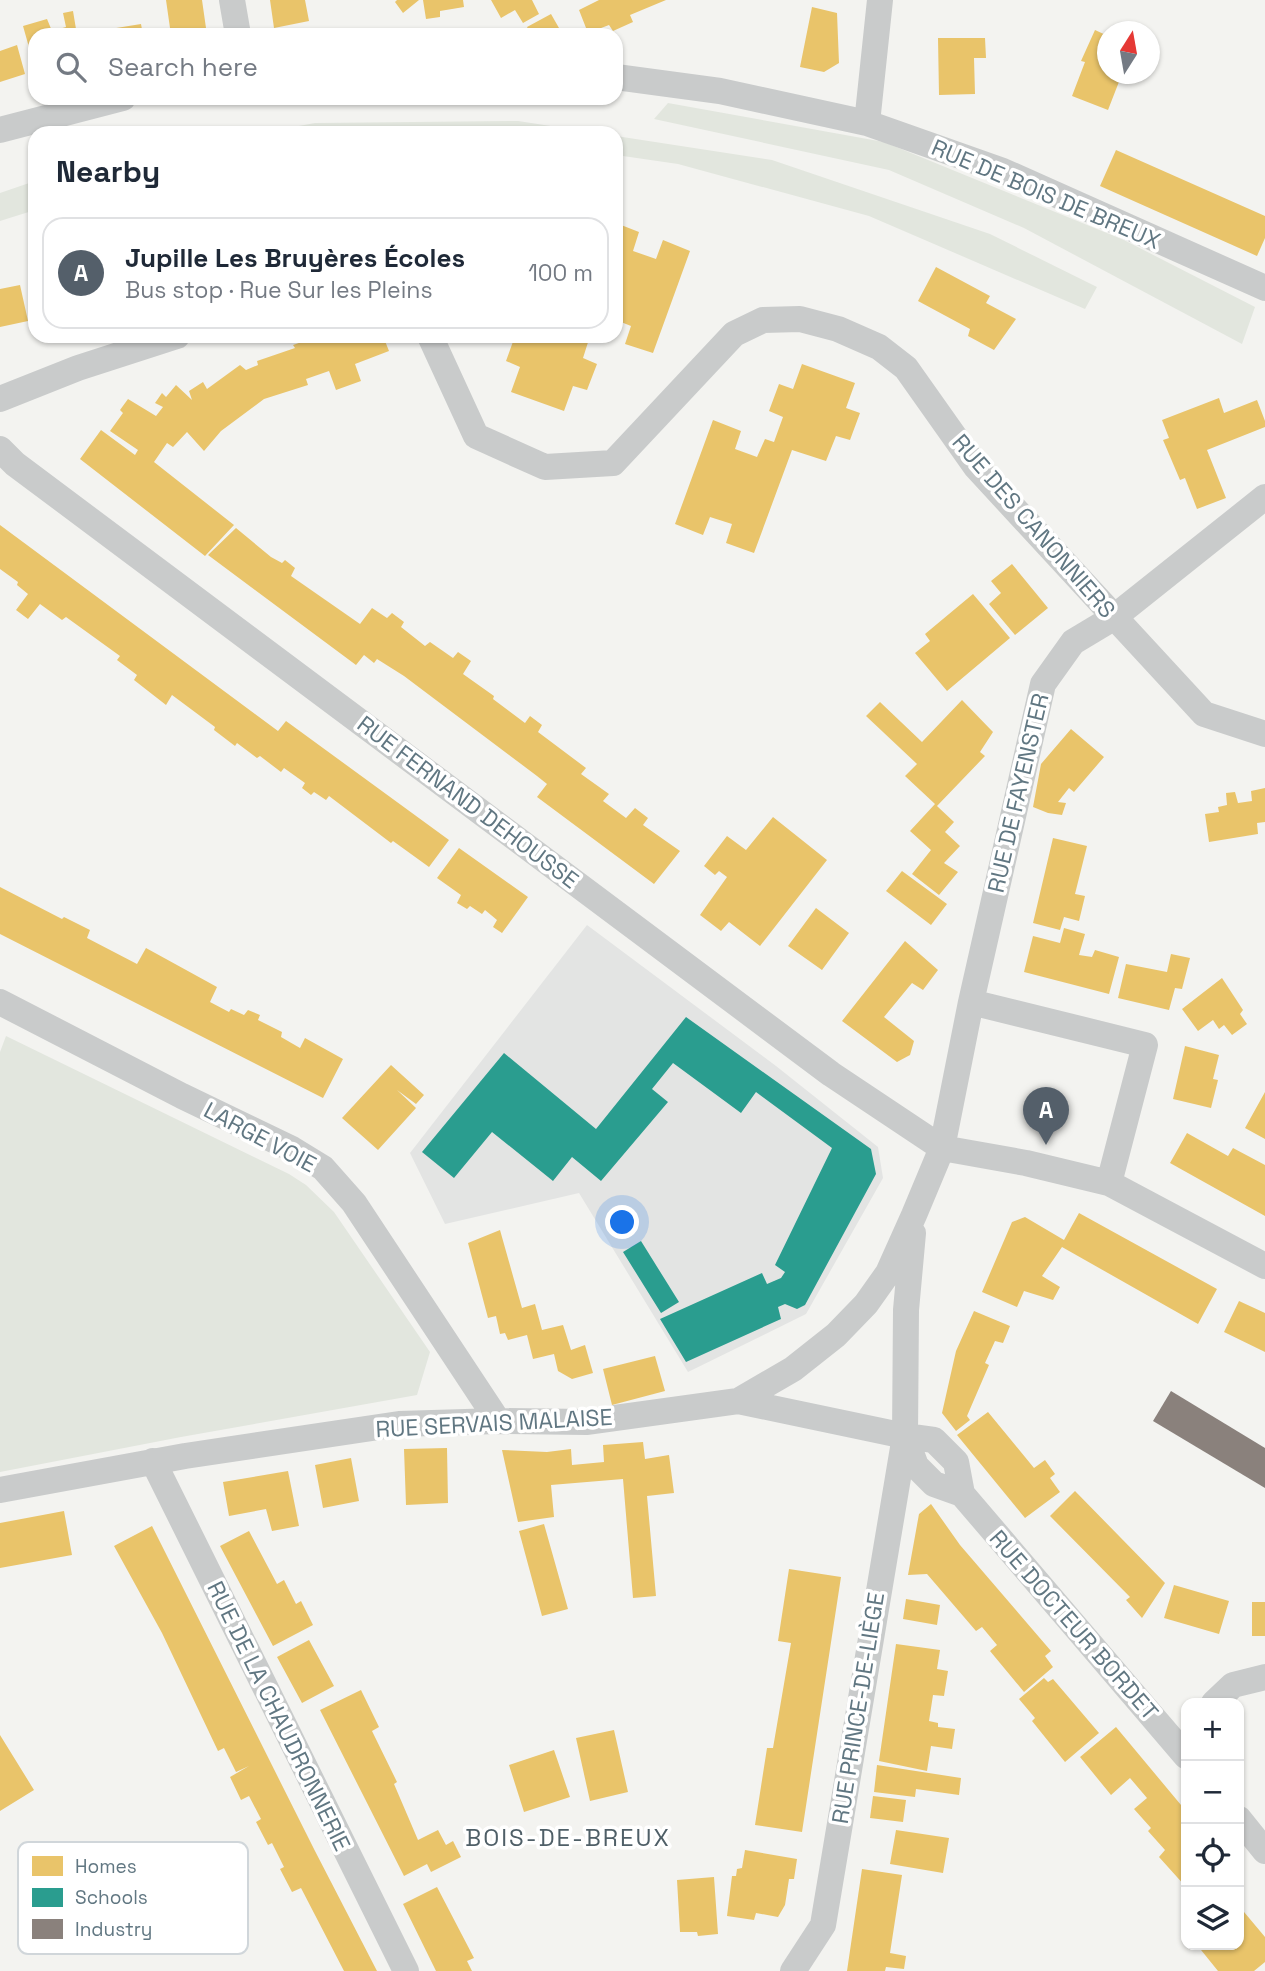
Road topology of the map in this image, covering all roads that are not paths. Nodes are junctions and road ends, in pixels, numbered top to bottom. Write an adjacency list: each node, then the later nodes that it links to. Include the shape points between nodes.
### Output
1 (232, 0): 3 (street)
2 (880, 0): 6 (street)
3 (236, 28)
4 (623, 78): 6 (street, RUE DE BOIS DE BREUX, via 720,91)
5 (96, 105): 7 (street)
6 (867, 123): 8 (street, RUE DE BOIS DE BREUX, via 1003,171)
7 (0, 130)
8 (1265, 288)
9 (155, 343): 11 (street)
10 (433, 343): 14 (street, RUE DES CANONNIERS, via 476,436 545,467 613,463 734,334 763,320 800,319 838,329 879,347 906,368 976,467)
11 (0, 399)
12 (0, 449): 18 (street, RUE FERNAND DEHOUSSE, via 820,1066)
13 (1265, 497): 14 (street, RUE DE FAYENSTER)
14 (1113, 618): 15 (street, RUE DES CANONNIERS, via 1204,713); 17 (street, RUE DE FAYENSTER, via 1073,642 1043,684)
15 (1265, 734)
16 (0, 1002): 23 (street, LARGE VOIE, via 323,1168 354,1203)
17 (971, 1002): 18 (street, RUE DE FAYENSTER); 19 (street, via 1145,1045)
18 (942, 1148): 19 (street); 20 (street, RUE DE FAYENSTER)
19 (1109, 1183): 21 (street)
20 (914, 1214): 22 (street, RUE DE FAYENSTER, via 888,1273 866,1304 836,1335 793,1368); 24 (street, RUE PRINCE-DE-LIÈGE, via 906,1310)
21 (1265, 1266)
22 (738, 1401): 23 (street, RUE SERVAIS MALAISE, via 586,1422); 24 (street, RUE SERVAIS MALAISE)
23 (498, 1421): 25 (street, RUE SERVAIS MALAISE, via 399,1424)
24 (905, 1436): 29 (street, RUE DOCTEUR BORDET, via 934,1440 956,1462 962,1494); 33 (street, RUE PRINCE-DE-LIÈGE, via 823,1925)
25 (153, 1461): 26 (street, RUE SERVAIS MALAISE); 32 (street, RUE DE LA CHAUDRONNERIE)
26 (0, 1490)
27 (1265, 1677): 28 (street, via 1233,1685)
28 (1219, 1698)
29 (1181, 1741)
30 (1243, 1824): 31 (street)
31 (1265, 1851)
32 (406, 1971)
33 (793, 1971)

